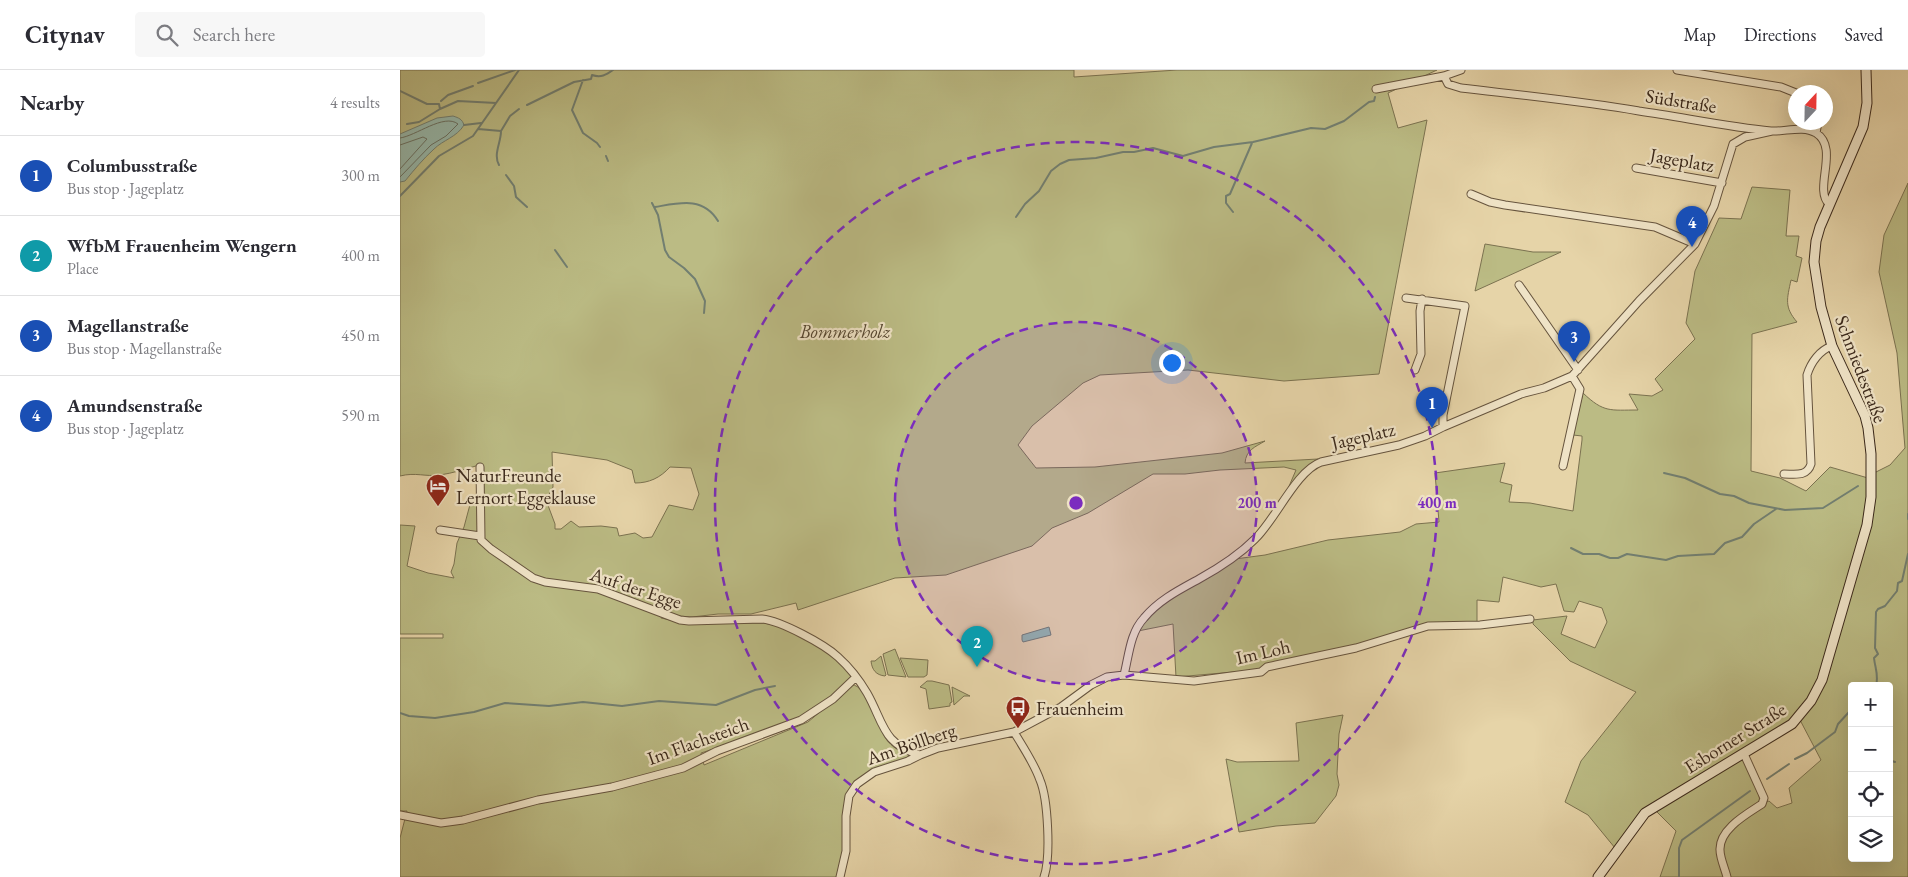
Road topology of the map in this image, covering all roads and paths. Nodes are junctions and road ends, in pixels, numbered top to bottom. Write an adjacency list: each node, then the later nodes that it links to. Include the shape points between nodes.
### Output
1 (1461, 70): 4 (street)
2 (1677, 70): 6 (street)
3 (1866, 70): 13 (main road, Schmiedestraße, via 1867,103 1863,127)
4 (1444, 76): 5 (street); 8 (street, Südstraße, via 1448,84 1461,88 1595,104)
5 (1376, 89)
6 (1788, 90)
7 (1817, 130): 9 (street)
8 (1772, 131): 9 (street, Südstraße, via 1808,130); 11 (street, Jageplatz, via 1735,142)
9 (1816, 133): 13 (street, via 1824,142 1824,198)
10 (1636, 168): 11 (street, Jageplatz)
11 (1722, 183): 14 (street, Jageplatz, via 1710,217)
12 (1471, 194): 14 (street, via 1505,205 1655,227)
13 (1829, 204): 18 (main road, Schmiedestraße, via 1818,233 1814,262 1820,307)
14 (1695, 244): 20 (street, Jageplatz)
15 (1519, 285): 20 (street)
16 (1406, 298): 17 (street)
17 (1422, 299): 19 (street, via 1421,354); 22 (street, via 1465,306)
18 (1832, 346): 25 (street, via 1816,357 1807,375 1810,469 1803,474); 26 (main road, Schmiedestraße, via 1868,428)
19 (1415, 370)
20 (1578, 370): 21 (street, Jageplatz)
21 (1572, 376): 22 (street, Jageplatz); 23 (street, via 1580,389)
22 (1443, 427): 30 (street, Jageplatz, via 1399,444 1311,467 1255,539 1229,560 1154,606 1134,634)
23 (1563, 466)
24 (480, 467): 28 (street)
25 (1784, 474)
26 (1871, 480): 33 (main road, Esborner Straße, via 1866,531 1818,689 1792,724)
27 (440, 530): 28 (street)
28 (480, 536): 31 (street, Auf der Egge, via 491,549 533,578 545,582 598,589 680,620 762,619 788,626 838,657)
29 (1530, 619): 30 (street, Im Loh, via 1480,625 1428,626 1356,648 1267,667 1261,672 1194,681)
30 (1124, 675): 32 (street, Im Loh, via 1091,685 1062,707)
31 (855, 678): 34 (street, Auf der Egge, via 867,693 892,741); 35 (street, Im Flachsteich, via 833,699 802,720 717,751 683,768 462,820 441,822)
32 (1014, 732): 34 (street, Am Böllberg, via 938,748); 37 (street, via 1045,794 1047,859)
33 (1744, 754): 38 (main road, Esborner Straße, via 1646,813); 39 (street, via 1764,798 1762,804 1734,825 1722,839 1720,849)
34 (920, 755): 36 (street, Am Böllberg, via 864,777 852,790 847,805 846,851)
35 (400, 815)
36 (840, 877)
37 (1044, 877)
38 (1598, 877)
39 (1727, 877)

